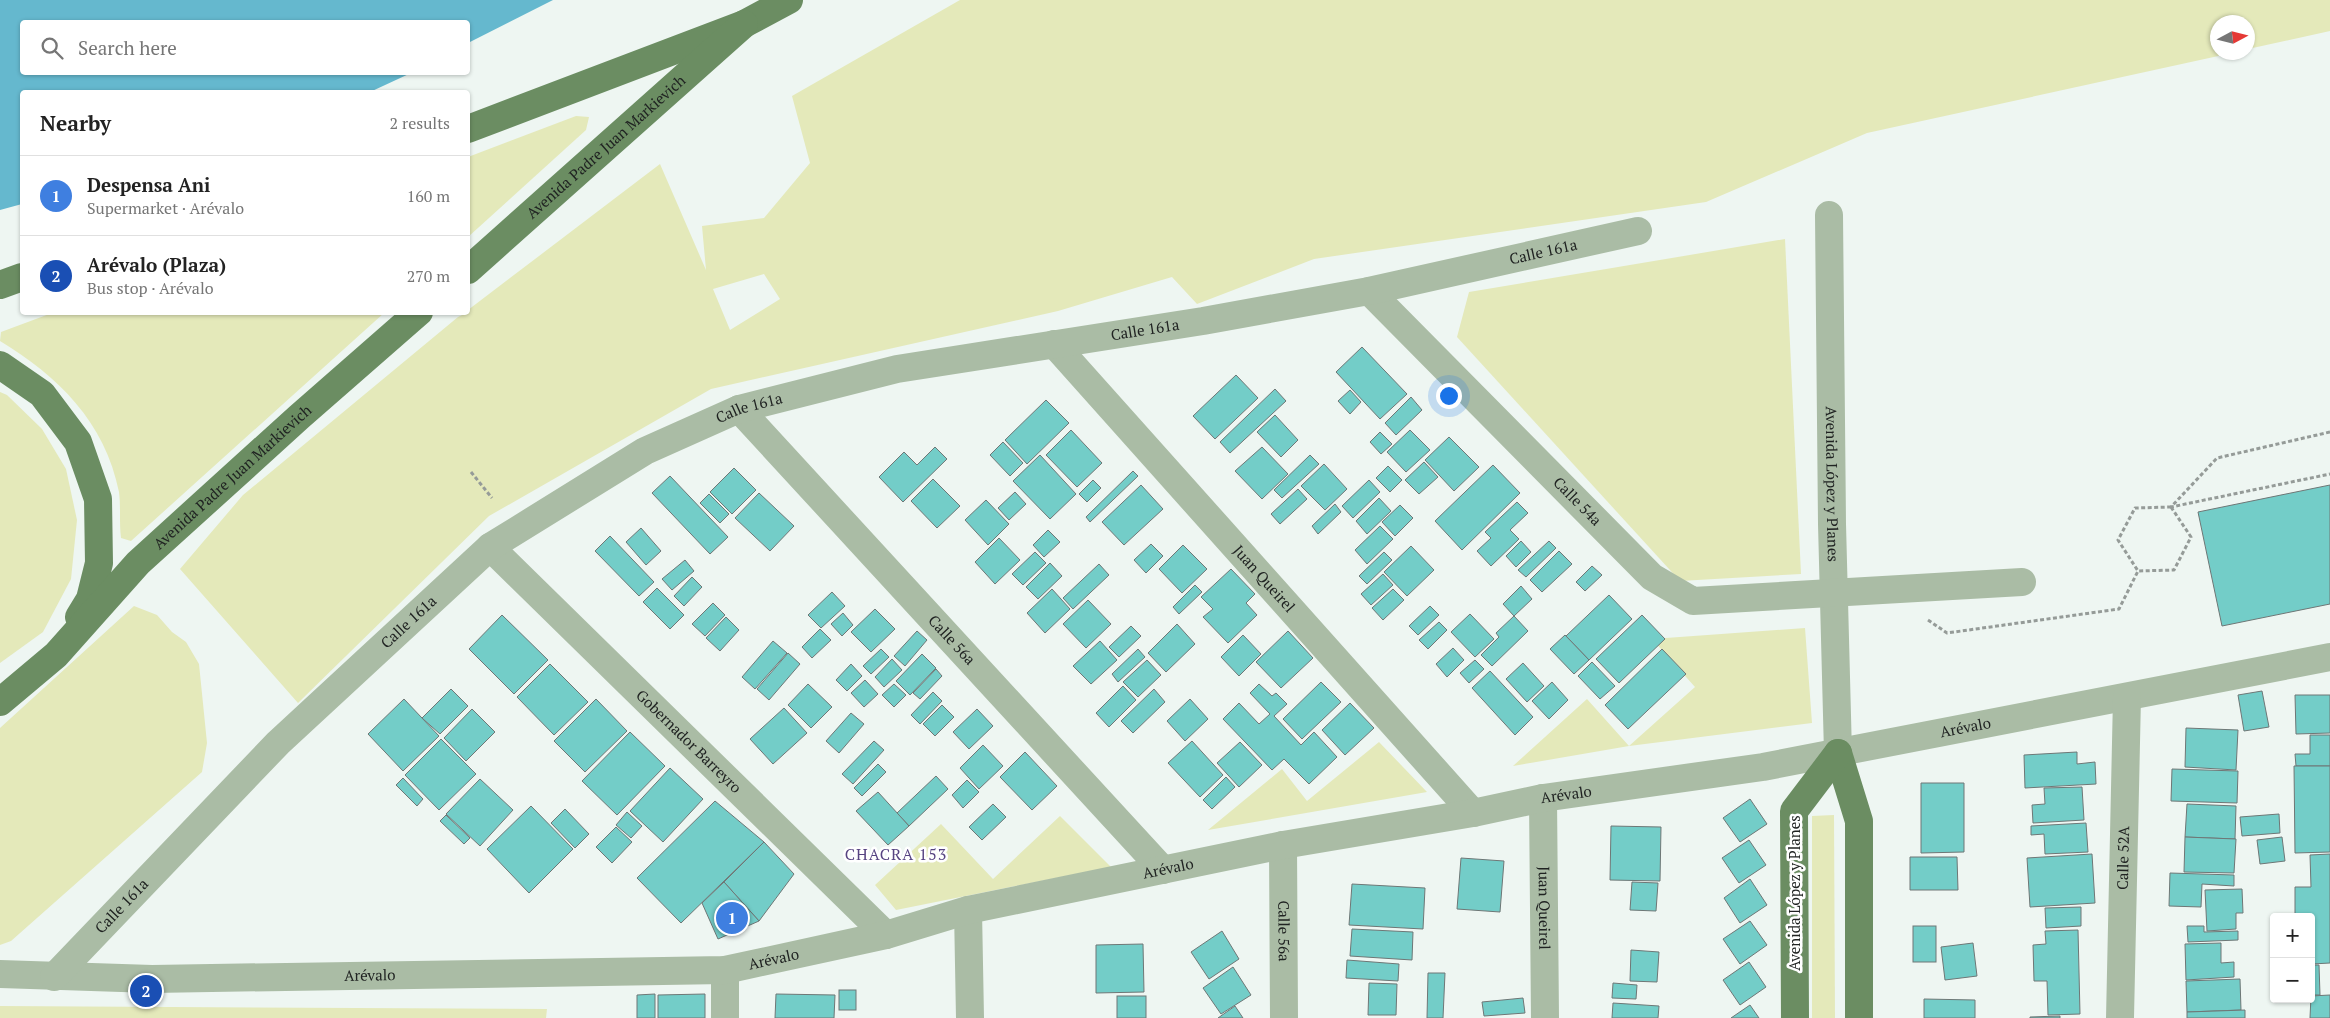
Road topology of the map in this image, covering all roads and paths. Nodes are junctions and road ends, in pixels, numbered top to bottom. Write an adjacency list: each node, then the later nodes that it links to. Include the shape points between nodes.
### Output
1 (788, 0): 2 (main road, Avenida Padre Juan Markievich)
2 (744, 24): 3 (main road, Avenida Padre Juan Markievich); 6 (main road, Avenida Padre Juan Markievich)
3 (470, 127)
4 (1829, 215): 21 (street, Avenida López y Planes)
5 (1638, 231): 9 (street, Calle 161a)
6 (470, 268)
7 (20, 278): 8 (main road)
8 (0, 285)
9 (1369, 291): 11 (street, Calle 161a); 21 (street, Calle 54a, via 1652,577 1693,601)
10 (417, 315): 22 (main road, Avenida Padre Juan Markievich, via 138,563)
11 (1054, 344): 13 (street, Calle 161a, via 897,369); 28 (street, Juan Queirel)
12 (0, 365): 22 (main road, Avenida Padre Juan Markievich, via 42,394 78,442 98,499 99,563 90,599)
13 (739, 409): 19 (street, Calle 161a, via 645,451); 30 (street, Calle 56a)
14 (2330, 432): 18 (path, via 2217,458)
15 (471, 472): 17 (path)
16 (2330, 474): 18 (path)
17 (492, 498)
18 (2171, 507): 18 (path, via 2136,508 2118,540 2138,571 2174,570 2191,538)
19 (490, 547): 32 (street, Gobernador Barreyro); 35 (street, Calle 161a, via 278,743)
20 (2022, 582): 21 (street, Calle 54a)
21 (1834, 593): 26 (street, Avenida López y Planes)
22 (56, 655): 25 (main road, Avenida Padre Juan Markievich)
23 (2330, 657): 24 (street, Arévalo)
24 (2127, 697): 26 (street, Arévalo); 42 (street, Calle 52A)
25 (0, 702)
26 (1838, 753): 27 (street, Arévalo, via 1763,767); 40 (main road, Avenida López y Planes, via 1794,811); 41 (main road, Avenida López y Planes, via 1859,822)
27 (1543, 798): 28 (street, Arévalo); 39 (street, Juan Queirel)
28 (1473, 813): 29 (street, Arévalo)
29 (1282, 845): 30 (street, Arévalo); 38 (street, Calle 56a)
30 (1163, 870): 31 (street, Arévalo)
31 (968, 910): 32 (street, Arévalo); 37 (street)
32 (886, 935): 33 (street, Arévalo)
33 (725, 970): 35 (street, Arévalo, via 152,979); 36 (street)
34 (0, 974): 35 (street, Arévalo)
35 (54, 977)
36 (726, 1018)
37 (970, 1018)
38 (1284, 1018)
39 (1545, 1018)
40 (1795, 1018)
41 (1859, 1018)
42 (2120, 1018)

